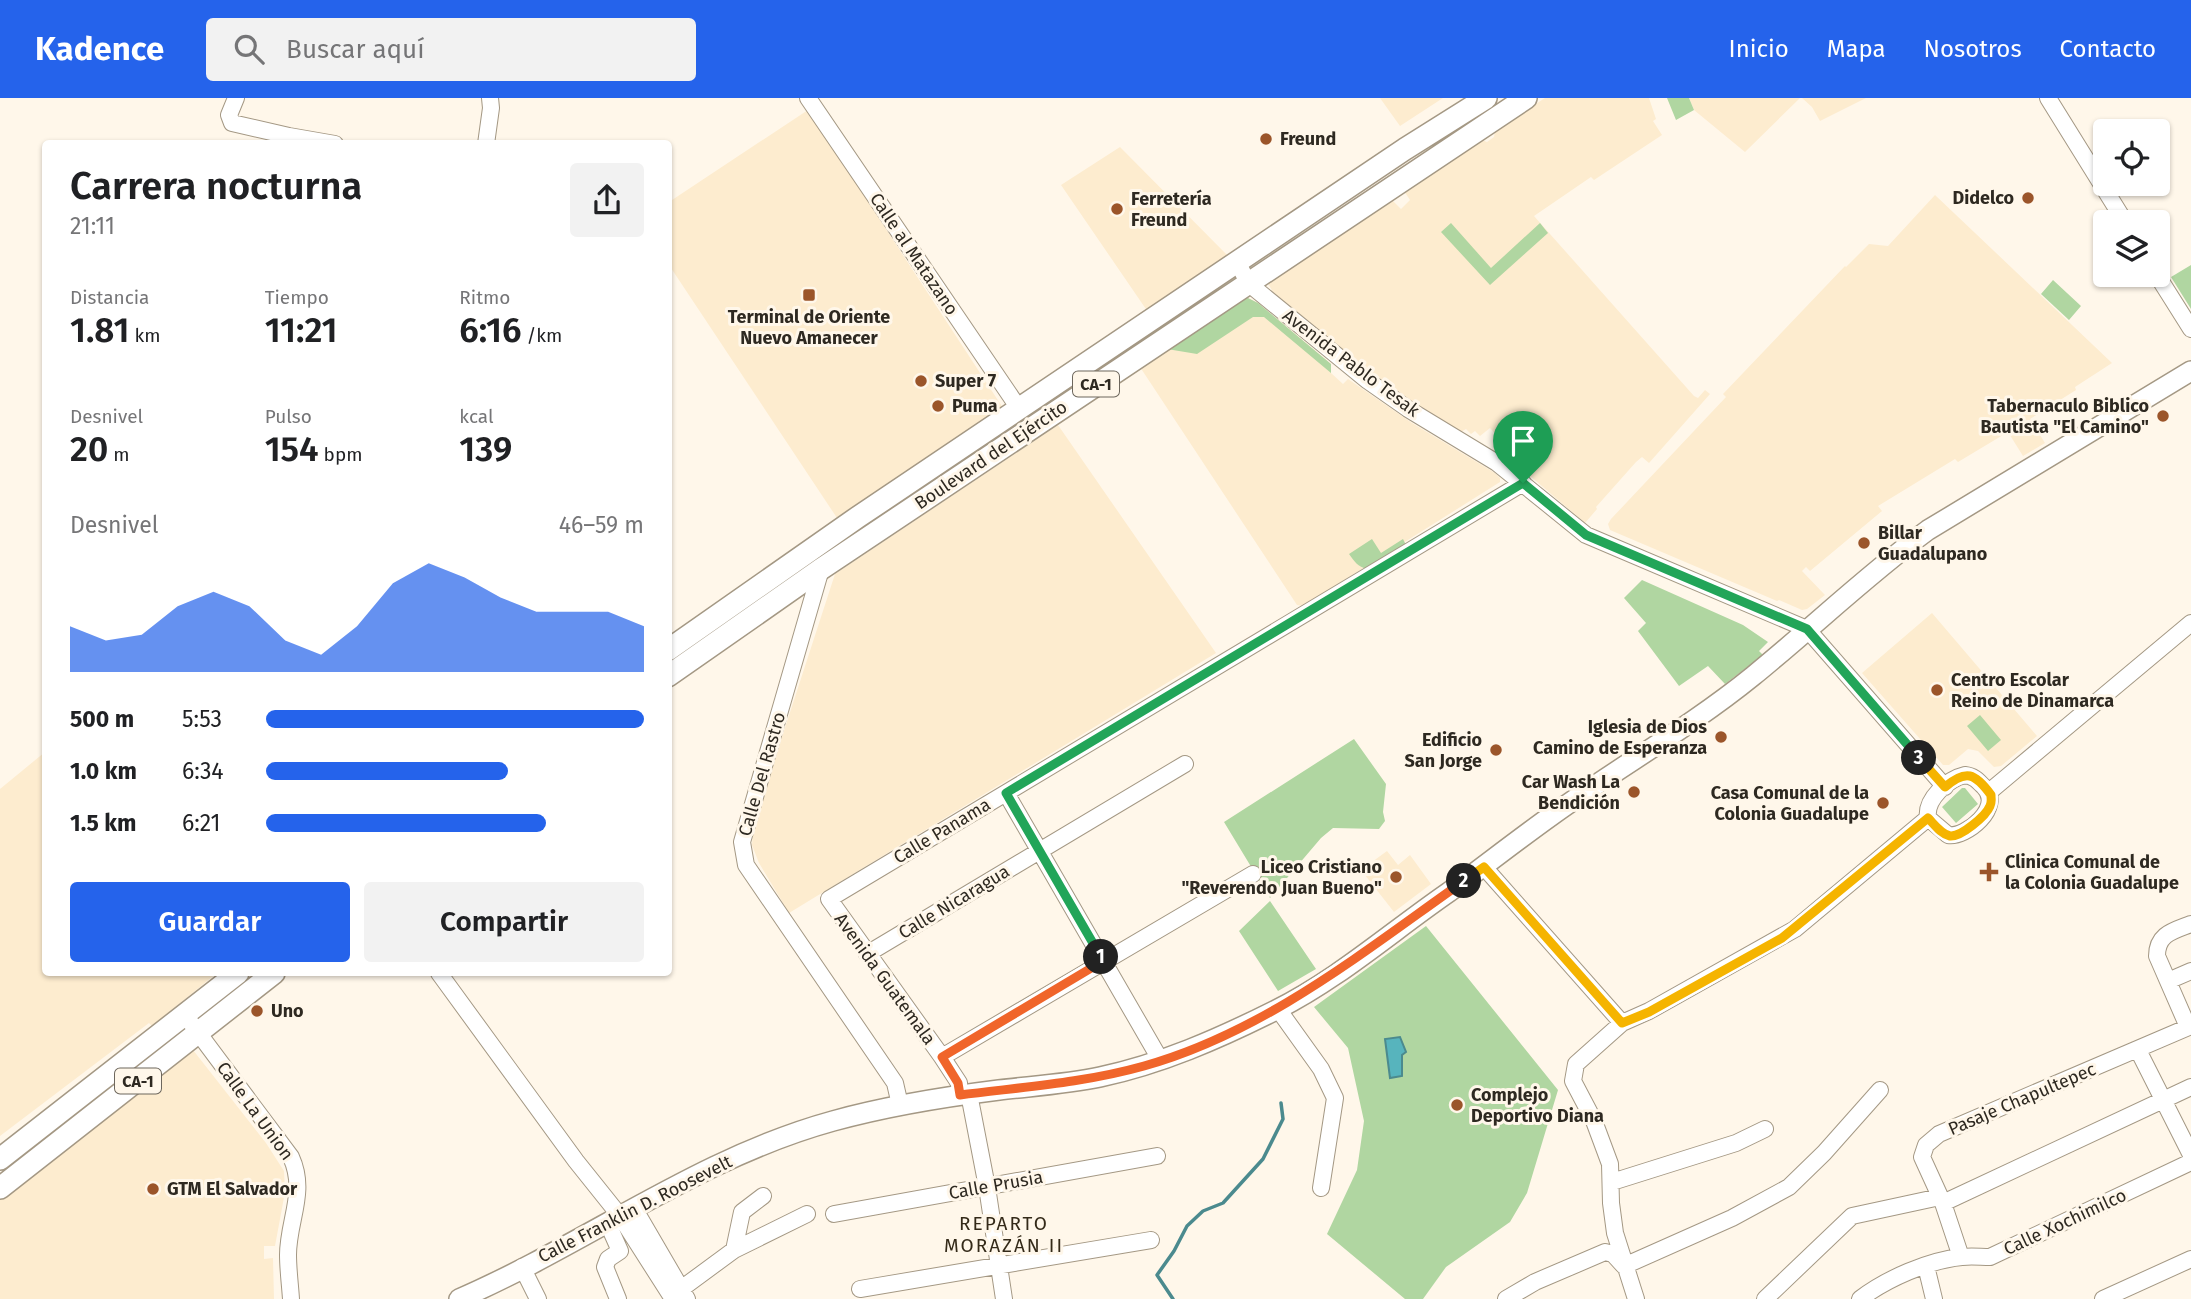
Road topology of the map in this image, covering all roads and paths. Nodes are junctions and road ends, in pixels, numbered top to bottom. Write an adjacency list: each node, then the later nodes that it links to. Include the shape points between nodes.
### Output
1 (236, 98): 7 (street, via 229,115 232,122)
2 (489, 98): 8 (street)
3 (808, 98): 19 (street, Calle al Matazano)
4 (1486, 98): 9 (highway, Boulevard del Ejército / CA-1)
5 (1526, 98): 11 (highway, Boulevard del Ejército / CA-1)
6 (2048, 98): 13 (street)
7 (312, 140)
8 (487, 140)
9 (1405, 149): 10 (highway, Boulevard del Ejército / CA-1); 11 (highway, via 1400,168)
10 (1377, 168): 12 (highway, via 1389,167 1395,173 1397,180); 14 (highway, Boulevard del Ejército / CA-1)
11 (1417, 172): 12 (highway, Boulevard del Ejército / CA-1)
12 (1391, 189): 15 (highway, Boulevard del Ejército / CA-1)
13 (2118, 210)
14 (1238, 262): 15 (street, Avenida Pablo Tesak); 19 (highway, Boulevard del Ejército / CA-1)
15 (1248, 283): 20 (street, Avenida Pablo Tesak, via 1368,381); 21 (highway, Boulevard del Ejército / CA-1)
16 (2165, 287): 17 (street)
17 (2191, 329)
18 (2191, 371): 26 (main road, Calle Franklin D. Roosevelt, via 1928,530)
19 (1020, 410): 21 (highway, via 1021,422 1014,430 870,526); 23 (highway, Boulevard del Ejército / CA-1, via 858,517)
20 (1523, 483): 26 (street, Avenida Pablo Tesak, via 1586,535); 33 (street, Calle Panama)
21 (853, 547): 22 (highway, Boulevard del Ejército / CA-1)
22 (821, 569): 23 (highway, Boulevard del Ejército / CA-1); 60 (street, Calle Del Rastro, via 742,842 746,865 889,1072)
23 (747, 607): 24 (highway, Boulevard del Ejército / CA-1); 27 (highway, Boulevard del Ejército / CA-1)
24 (712, 618): 27 (highway, via 727,623); 28 (highway, Boulevard del Ejército / CA-1)
25 (2191, 623): 32 (street)
26 (1807, 629): 31 (street, Avenida Pablo Tesak); 36 (main road, Calle Franklin D. Roosevelt, via 1742,684)
27 (724, 636): 29 (highway, Boulevard del Ejército / CA-1)
28 (672, 647)
29 (672, 673)
30 (1185, 764): 35 (street, Calle Nicaragua)
31 (1945, 787): 32 (street, via 1957,777 1970,775); 34 (street, via 1930,803)
32 (1989, 792): 34 (street, via 1990,807 1963,833 1943,833)
33 (1006, 793): 35 (street); 38 (street, Calle Panama)
34 (1928, 818): 50 (street, via 1782,938)
35 (1040, 852): 40 (street, Calle Nicaragua); 41 (street)
36 (1484, 867): 48 (main road, Calle Franklin D. Roosevelt); 50 (street)
37 (1254, 874): 41 (street)
38 (829, 899): 40 (street, Avenida Guatemala)
39 (2191, 924): 46 (street, via 2171,932 2157,945)
40 (867, 954): 54 (street, Avenida Guatemala)
41 (1103, 961): 54 (street); 55 (street)
42 (2191, 971): 46 (street)
43 (271, 976): 47 (highway, CA-1)
44 (441, 976): 74 (street)
45 (232, 978): 47 (highway, via 222,996 228,1002); 49 (highway, CA-1)
46 (2168, 981): 51 (street)
47 (238, 1002): 52 (highway, CA-1)
48 (1278, 1009): 55 (main road, Calle Franklin D. Roosevelt); 69 (street, via 1321,1069 1335,1098)
49 (177, 1021): 52 (highway, via 189,1030); 64 (highway, CA-1)
50 (1622, 1023): 66 (street, via 1576,1064 1573,1072 1573,1082 1603,1142)
51 (2189, 1027): 53 (street, Pasaje Chapultepec)
52 (191, 1039): 68 (highway, CA-1); 87 (street, Calle La Union, via 291,1157 296,1169 299,1183 288,1253)
53 (2138, 1050): 59 (street); 71 (street, Pasaje Chapultepec, via 1939,1134 1926,1144 1922,1157)
54 (942, 1057): 58 (street, Avenida Guatemala)
55 (1161, 1061): 58 (main road, Calle Franklin D. Roosevelt, via 1097,1078)
56 (2191, 1087): 59 (street)
57 (1880, 1090): 82 (street, via 1789,1187)
58 (965, 1095): 60 (main road, Calle Franklin D. Roosevelt); 67 (street, Avenida Guatemala)
59 (2163, 1100): 62 (street); 71 (street)
60 (900, 1105): 74 (main road, Calle Franklin D. Roosevelt, via 831,1122 740,1155)
61 (1765, 1129): 66 (street, via 1736,1143)
62 (2191, 1155)
63 (1157, 1156): 67 (street, Calle Prusia)
64 (0, 1159)
65 (2191, 1161): 79 (street, Calle Xochimilco, via 1990,1258)
66 (1612, 1182): 82 (street, via 1615,1233)
67 (987, 1187): 73 (street, Calle Prusia); 81 (street, Avenida Guatemala)
68 (0, 1188)
69 (1321, 1188)
70 (763, 1196): 77 (street, via 742,1212)
71 (1941, 1200): 79 (street, Pasaje Chapultepec); 94 (street, via 1852,1216)
72 (807, 1214): 77 (street)
73 (834, 1214)
74 (621, 1216): 76 (street); 78 (street); 84 (main road, Calle Franklin D. Roosevelt); 86 (street)
75 (1151, 1240): 81 (street)
76 (635, 1241): 78 (street); 86 (street)
77 (734, 1250): 86 (street)
78 (620, 1251): 90 (street, via 605,1267)
79 (1961, 1257): 83 (street, Calle Xochimilco)
80 (2191, 1259): 97 (street)
81 (999, 1266): 85 (street); 91 (street, Avenida Guatemala)
82 (1624, 1266): 92 (street, via 1605,1252); 93 (street)
83 (1926, 1266): 95 (street, Calle Xochimilco, via 1880,1283); 96 (street)
84 (522, 1267): 88 (main road, Calle Franklin D. Roosevelt); 89 (street)
85 (860, 1289)
86 (681, 1296)
87 (292, 1299)
88 (459, 1299)
89 (538, 1299)
90 (618, 1299)
91 (1004, 1299)
92 (1506, 1299)
93 (1636, 1299)
94 (1765, 1299)
95 (1860, 1299)
96 (1934, 1299)
97 (2103, 1299)

